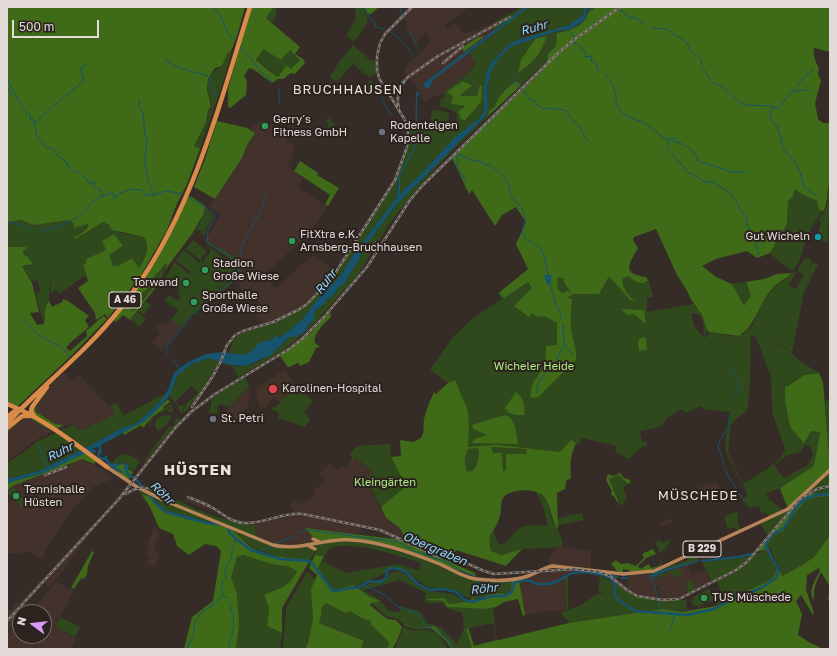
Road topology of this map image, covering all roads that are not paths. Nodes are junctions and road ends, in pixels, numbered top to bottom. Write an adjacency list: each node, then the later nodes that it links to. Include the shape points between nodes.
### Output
1 (247, 8): 2 (highway, A 46, via 192,181)
2 (177, 214): 3 (highway, A 46, via 157,256 131,296 105,327); 5 (highway, A 46, via 140,280 118,309 82,348)
3 (65, 367): 6 (highway, via 33,405); 8 (highway, A 46)
4 (7, 405): 5 (highway)
5 (15, 408): 6 (highway); 7 (highway)
6 (31, 416): 9 (highway, via 22,416); 10 (highway, via 54,429)
7 (7, 418)
8 (7, 423)
9 (7, 428)
10 (107, 467): 14 (main road, B 229, via 163,500 234,530 276,546 290,548)
11 (830, 470): 13 (main road, B 229, via 788,510 654,571 623,574 554,566 520,578 476,579 422,557 374,543 345,540)
12 (313, 539): 13 (main road)
13 (321, 542): 14 (main road, B 229)
14 (308, 545): 15 (main road)
15 (315, 549)

